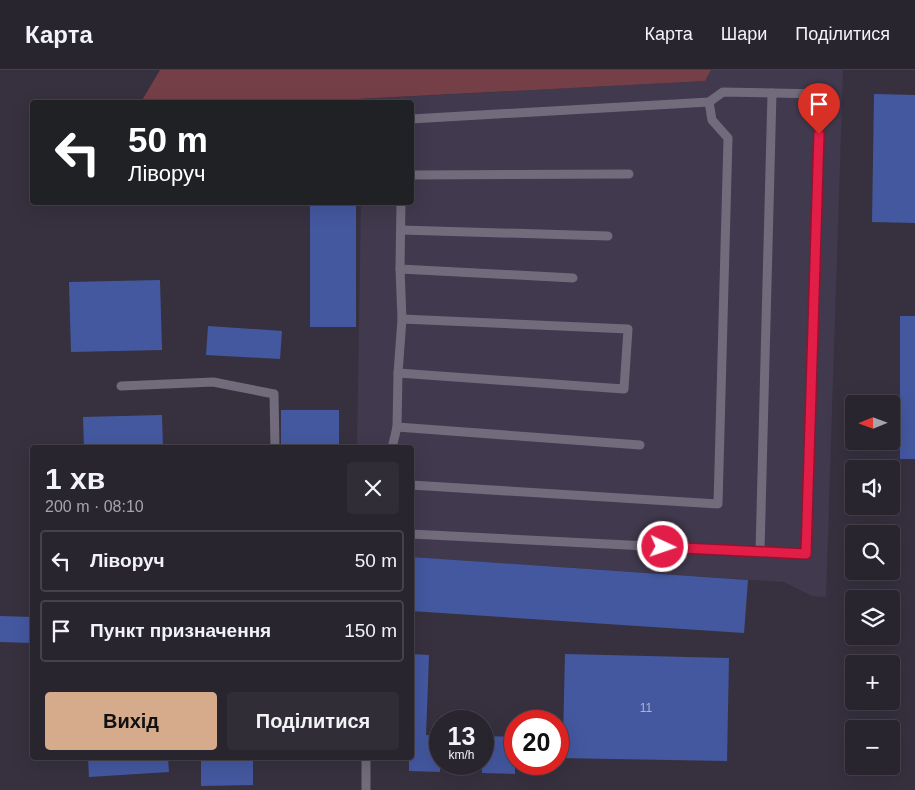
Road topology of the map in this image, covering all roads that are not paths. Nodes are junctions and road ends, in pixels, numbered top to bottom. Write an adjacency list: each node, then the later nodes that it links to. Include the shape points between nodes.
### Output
1 (772, 93): 2 (lane, via 723,92); 20 (lane); 20 (lane, via 820,94 806,554)
2 (708, 102): 3 (lane); 18 (lane, via 712,120 728,138 718,504)
3 (414, 119)
4 (629, 174): 5 (lane)
5 (414, 175)
6 (401, 205): 7 (lane)
7 (401, 230): 8 (lane); 9 (lane)
8 (608, 236)
9 (400, 269): 10 (lane); 11 (lane)
10 (573, 278)
11 (402, 318): 12 (lane); 12 (lane, via 628,329 624,390)
12 (398, 373): 14 (lane)
13 (121, 386): 15 (lane, via 213,382 274,394)
14 (397, 427): 16 (lane); 17 (lane)
15 (275, 445)
16 (393, 445)
17 (640, 445)
18 (414, 485)
19 (414, 534): 20 (lane)
20 (760, 552)
21 (366, 760): 22 (lane)
22 (366, 790)

